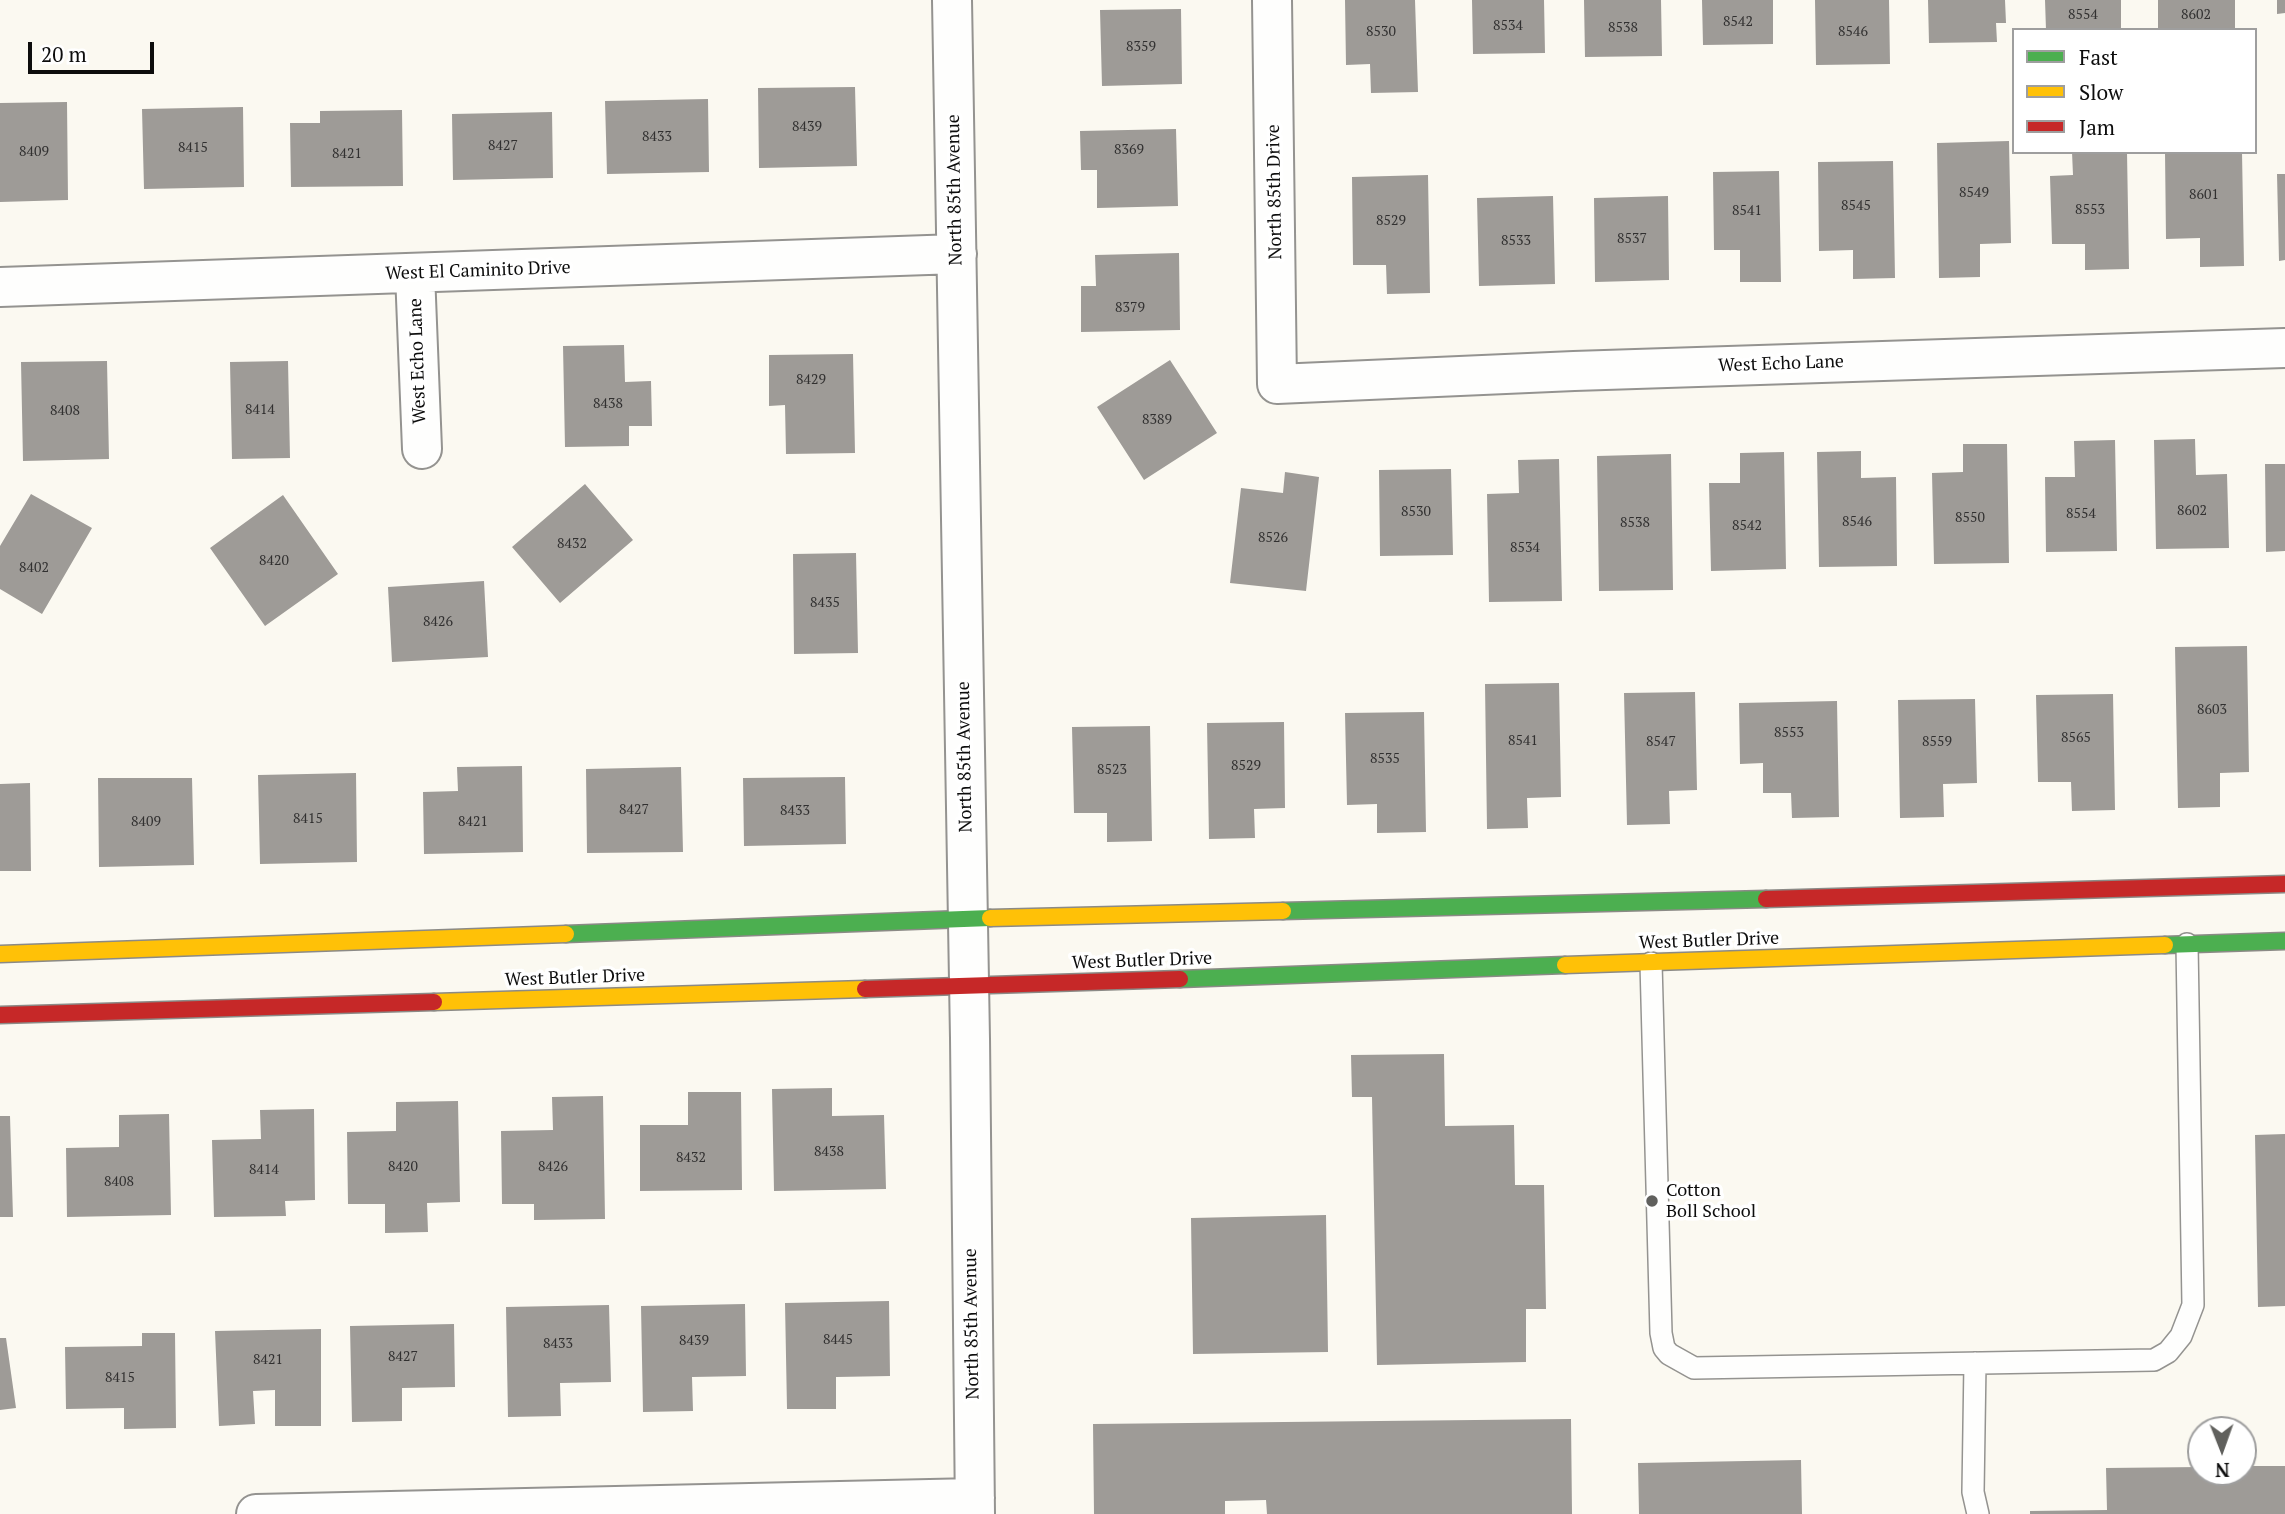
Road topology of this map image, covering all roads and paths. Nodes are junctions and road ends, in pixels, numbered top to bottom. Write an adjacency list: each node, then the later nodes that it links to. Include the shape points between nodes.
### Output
1 (952, 0): 3 (street, North 85th Avenue)
2 (1272, 0): 7 (street, North 85th Drive)
3 (957, 254): 4 (street, West El Caminito Drive); 10 (street, North 85th Avenue)
4 (415, 273): 5 (street, West El Caminito Drive); 8 (street, West Echo Lane)
5 (0, 286)
6 (2285, 348): 7 (street, West Echo Lane)
7 (1278, 384)
8 (422, 449)
9 (2285, 884): 10 (street)
10 (968, 919): 13 (street); 15 (street, North 85th Avenue)
11 (2285, 941): 12 (street, West Butler Drive)
12 (2187, 944): 14 (street, West Butler Drive); 17 (lane, via 2193,1305 2181,1336 2154,1360)
13 (0, 954)
14 (1651, 963): 15 (street, West Butler Drive); 17 (lane, via 1664,1348 1694,1368)
15 (969, 986): 16 (street, West Butler Drive); 18 (street, North 85th Avenue)
16 (0, 1015)
17 (1975, 1363): 20 (lane, via 1973,1492)
18 (975, 1506): 19 (street)
19 (256, 1514)
20 (1978, 1514)

